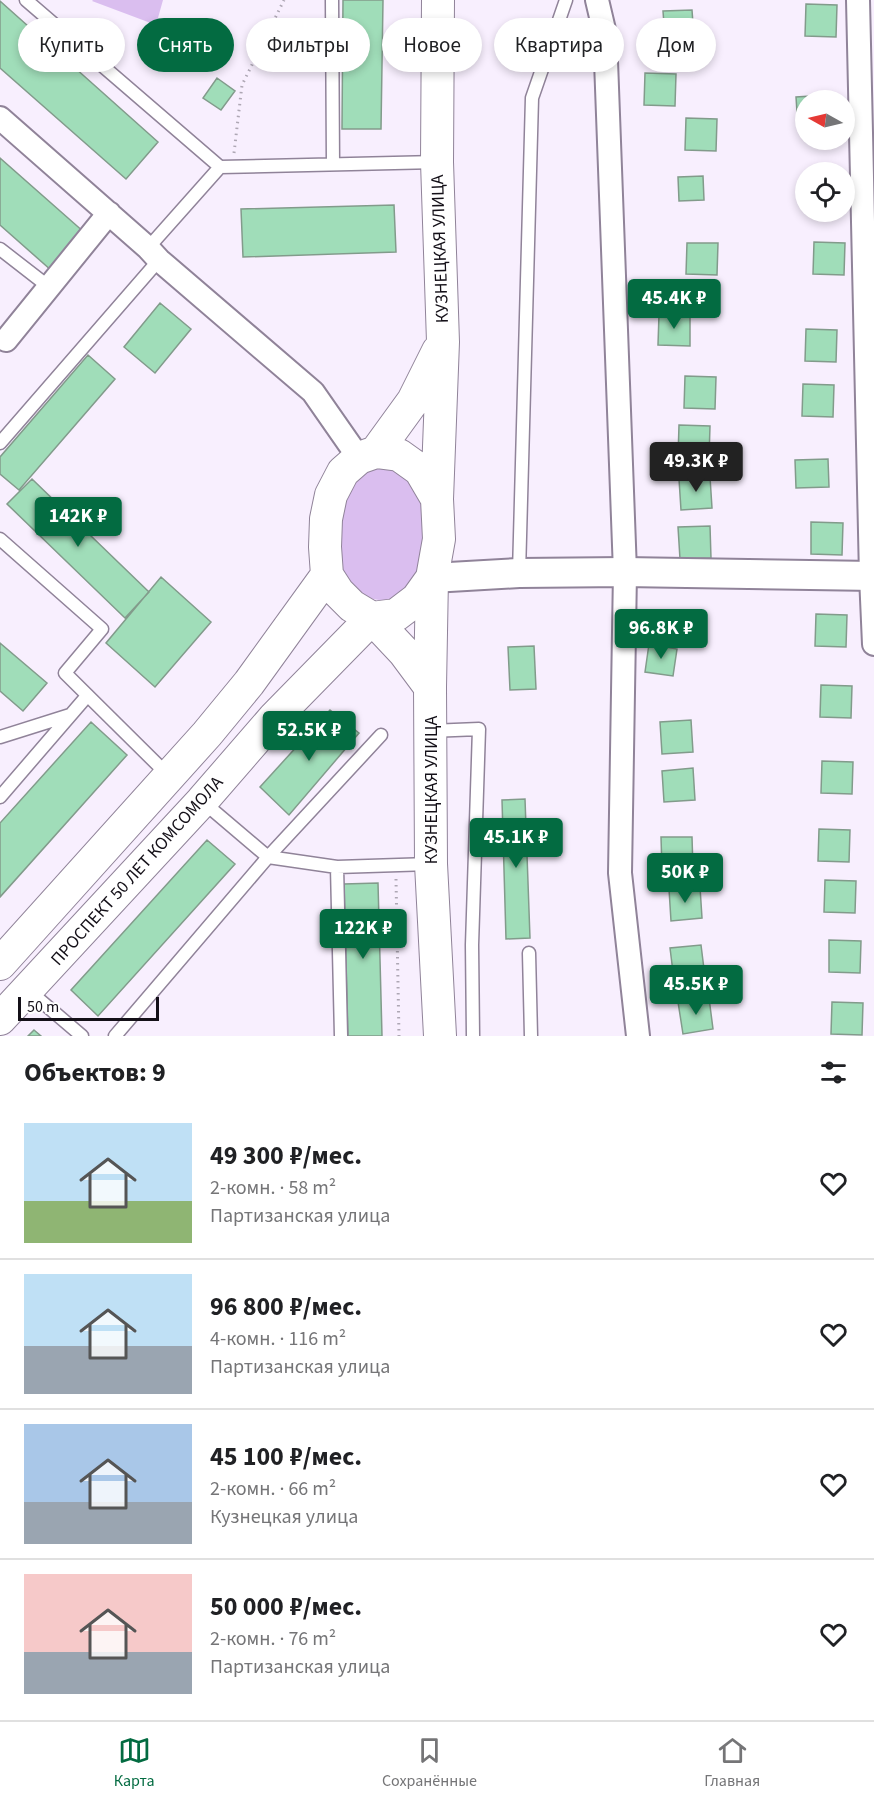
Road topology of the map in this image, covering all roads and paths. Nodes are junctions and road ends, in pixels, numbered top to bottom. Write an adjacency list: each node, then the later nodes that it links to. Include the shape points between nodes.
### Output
1 (26, 0): 11 (lane)
2 (284, 0): 12 (path, via 242,86)
3 (332, 0): 10 (lane)
4 (438, 0): 9 (main road, КУЗНЕЦКАЯ УЛИЦА)
5 (566, 0): 24 (lane, via 532,98)
6 (597, 0): 23 (street, via 605,34)
7 (858, 0): 26 (street)
8 (0, 118): 13 (street)
9 (437, 162): 10 (lane); 18 (main road, КУЗНЕЦКАЯ УЛИЦА)
10 (333, 164): 12 (lane)
11 (220, 167): 12 (lane); 15 (lane)
12 (233, 167)
13 (109, 213): 15 (street); 16 (street)
14 (0, 249): 16 (lane)
15 (153, 254): 19 (lane); 20 (street, via 313,392)
16 (49, 287): 17 (street)
17 (2, 341)
18 (443, 342): 20 (main road, via 413,401); 21 (main road, КУЗНЕЦКАЯ УЛИЦА)
19 (0, 443)
20 (368, 455): 21 (main road, via 399,455 420,470); 25 (main road, via 343,472 331,495 326,519)
21 (437, 498): 27 (main road, via 440,540)
22 (0, 540): 31 (lane, via 102,629 65,673)
23 (625, 572): 24 (street); 26 (street); 54 (street, via 620,873)
24 (519, 573): 27 (street)
25 (327, 575): 28 (main road, via 352,606); 36 (main road, via 249,683)
26 (872, 576): 29 (street)
27 (432, 578): 28 (main road, via 417,599 396,615); 30 (main road, КУЗНЕЦКАЯ УЛИЦА)
28 (372, 618): 30 (main road); 38 (main road, ПРОСПЕКТ 50 ЛЕТ КОМСОМОЛА, via 274,718)
29 (874, 644)
30 (430, 687): 33 (main road, КУЗНЕЦКАЯ УЛИЦА)
31 (87, 696): 32 (lane); 36 (lane)
32 (71, 715): 35 (lane); 37 (lane)
33 (430, 731): 41 (main road, КУЗНЕЦКАЯ УЛИЦА); 52 (lane, via 479,729)
34 (381, 735): 39 (lane)
35 (0, 736)
36 (169, 776): 44 (main road)
37 (0, 797)
38 (202, 801): 39 (lane); 45 (main road, ПРОСПЕКТ 50 ЛЕТ КОМСОМОЛА)
39 (268, 857): 42 (lane); 48 (lane)
40 (396, 864): 41 (lane); 42 (lane); 50 (path)
41 (431, 864): 51 (main road, КУЗНЕЦКАЯ УЛИЦА)
42 (337, 867): 49 (lane)
43 (529, 953): 53 (lane)
44 (0, 964)
45 (28, 989): 46 (main road, ПРОСПЕКТ 50 ЛЕТ КОМСОМОЛА); 47 (lane)
46 (0, 1019)
47 (82, 1036)
48 (115, 1036)
49 (340, 1036)
50 (399, 1036)
51 (440, 1036)
52 (473, 1036)
53 (531, 1036)
54 (638, 1036)

